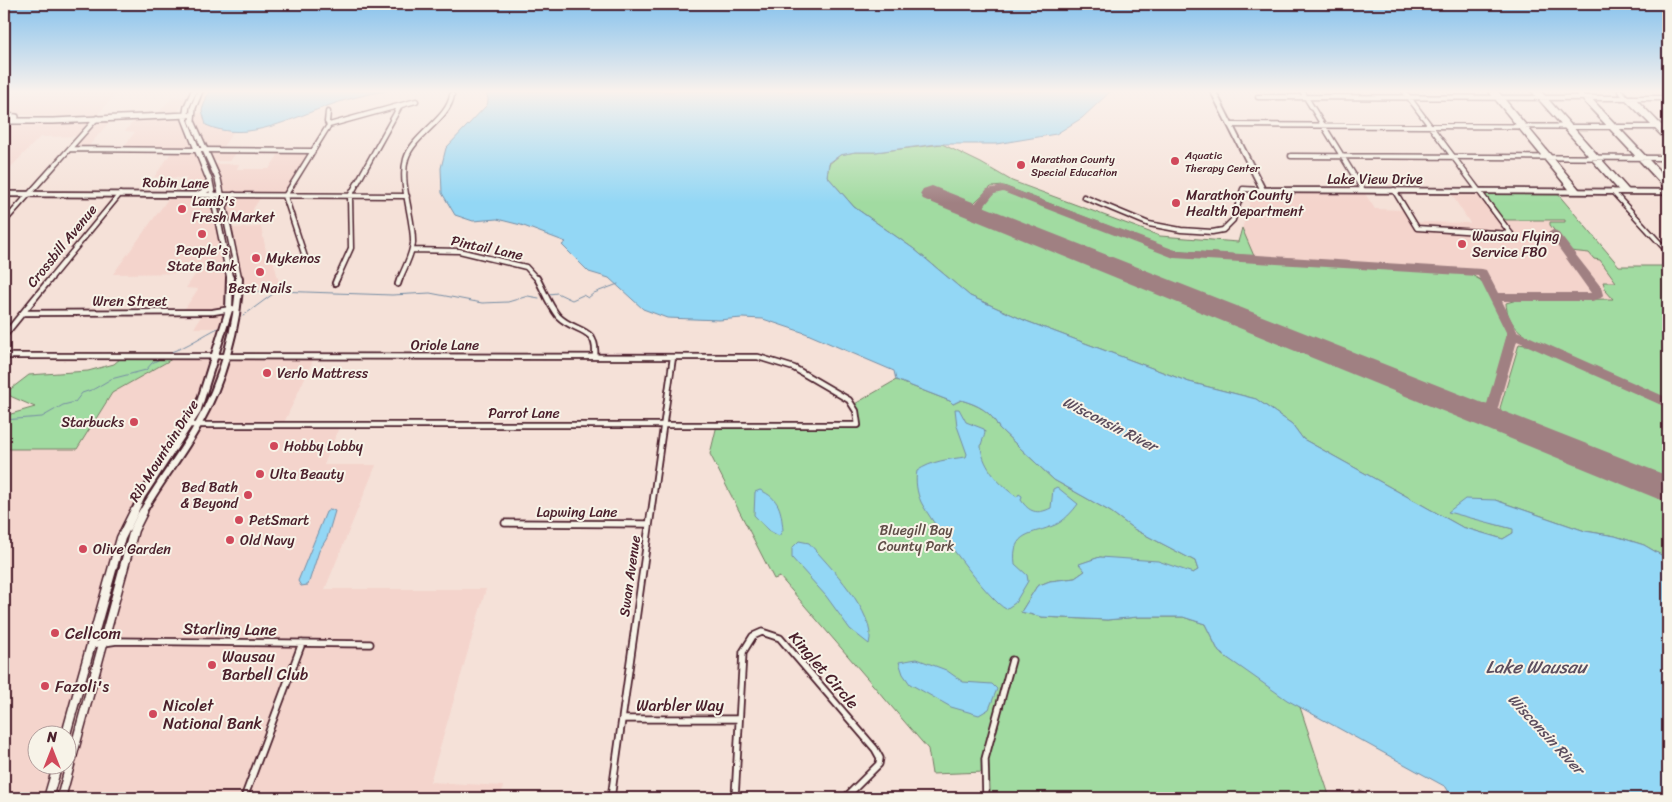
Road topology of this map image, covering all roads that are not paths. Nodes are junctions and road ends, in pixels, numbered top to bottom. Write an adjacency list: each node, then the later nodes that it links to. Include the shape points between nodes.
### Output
1 (88, 128): 16 (street)
2 (188, 128): 17 (main road, Rib Mountain Drive)
3 (195, 128): 19 (main road, Rib Mountain Drive)
4 (327, 128): 18 (street)
5 (388, 128): 46 (street)
6 (428, 128): 47 (street, via 406,159)
7 (1232, 128): 30 (street)
8 (1325, 128): 21 (street)
9 (1433, 128): 22 (street)
10 (1524, 128): 23 (street)
11 (1569, 128): 24 (street)
12 (1569, 128): 25 (street)
13 (1614, 128): 26 (street)
14 (1659, 128): 15 (street)
15 (1668, 139)
16 (70, 149): 17 (street); 39 (street)
17 (198, 151): 19 (street); 28 (main road, Rib Mountain Drive)
18 (312, 151): 19 (street); 45 (street)
19 (205, 152): 43 (main road, Rib Mountain Drive, via 218,179)
20 (1292, 156): 21 (street)
21 (1342, 156): 22 (street); 31 (street)
22 (1454, 157): 23 (street); 34 (street)
23 (1548, 157): 24 (street); 35 (street)
24 (1592, 157): 25 (street); 37 (street)
25 (1597, 157): 26 (street); 37 (street)
26 (1642, 157): 27 (street); 29 (street); 33 (street)
27 (1668, 158)
28 (210, 182): 41 (main road, via 207,189); 42 (main road, Rib Mountain Drive)
29 (1668, 183)
30 (1263, 190): 31 (street, Lake View Drive); 48 (street, Lake View Drive, via 1243,189 1229,225 1210,232 1152,225)
31 (1363, 190): 32 (street, Lake View Drive)
32 (1394, 190): 34 (street, Lake View Drive); 34 (street, via 1417,228 1511,234)
33 (1668, 190): 37 (street, Lake View Drive)
34 (1479, 191): 35 (street, Lake View Drive)
35 (1576, 191): 36 (street, Lake View Drive)
36 (1612, 191): 37 (street, Lake View Drive); 52 (street)
37 (1625, 191)
38 (4, 194): 39 (street, Robin Lane)
39 (30, 194): 40 (street, Robin Lane); 50 (street)
40 (120, 194): 41 (street, Robin Lane); 58 (street, Crossbill Avenue)
41 (199, 194): 42 (street, Robin Lane)
42 (212, 194): 43 (street, Robin Lane); 57 (main road, Rib Mountain Drive, via 230,278)
43 (221, 195): 44 (street, Robin Lane); 49 (main road, Rib Mountain Drive)
44 (234, 195): 45 (street, Robin Lane); 49 (main road)
45 (285, 196): 46 (street, Robin Lane); 53 (street)
46 (350, 196): 47 (street, Robin Lane); 54 (street, via 351,248)
47 (407, 196): 51 (street)
48 (1084, 197)
49 (224, 208): 56 (main road, Rib Mountain Drive, via 239,276)
50 (4, 222)
51 (412, 250): 55 (street); 63 (street, Pintail Lane, via 455,250 526,267 534,273 559,317 593,336)
52 (1668, 252)
53 (306, 260)
54 (335, 283)
55 (398, 284)
56 (237, 308): 57 (street, Wren Street); 62 (main road, Rib Mountain Drive)
57 (229, 310): 58 (street, Wren Street); 61 (main road, Rib Mountain Drive)
58 (23, 313): 59 (street, Crossbill Avenue)
59 (4, 336)
60 (4, 356): 61 (street, Oriole Lane)
61 (216, 356): 62 (street, Oriole Lane); 66 (main road, Rib Mountain Drive)
62 (224, 356): 63 (street, Oriole Lane); 66 (main road, Rib Mountain Drive, via 211,398)
63 (595, 356): 64 (street, Oriole Lane)
64 (673, 357): 65 (street, Swan Avenue); 67 (street, Oriole Lane, via 749,357 778,361 849,400 857,411)
65 (663, 424): 66 (street, Parrot Lane); 67 (street, Parrot Lane); 69 (street, Swan Avenue)
66 (195, 425): 70 (main road, Rib Mountain Drive, via 142,511 129,546); 73 (main road, Rib Mountain Drive, via 142,496 126,526)
67 (858, 425)
68 (505, 523): 69 (street, Lapwing Lane)
69 (649, 524): 75 (street, Swan Avenue)
70 (103, 643): 71 (street, Starling Lane); 73 (street, Starling Lane); 80 (main road, Rib Mountain Drive)
71 (302, 643): 72 (street, Starling Lane); 81 (street)
72 (370, 644)
73 (91, 645): 77 (main road, Rib Mountain Drive)
74 (1012, 660): 85 (street, via 986,759)
75 (622, 719): 76 (street, Warbler Way); 82 (street, Swan Avenue)
76 (738, 719): 83 (street, Kinglet Circle); 84 (street, Kinglet Circle, via 743,652 747,641 763,632 772,633 780,638 880,758 879,764)
77 (69, 724)
78 (55, 774): 79 (main road)
79 (48, 798)
80 (61, 798)
81 (244, 798)
82 (611, 798)
83 (736, 798)
84 (845, 798)
85 (986, 798)

